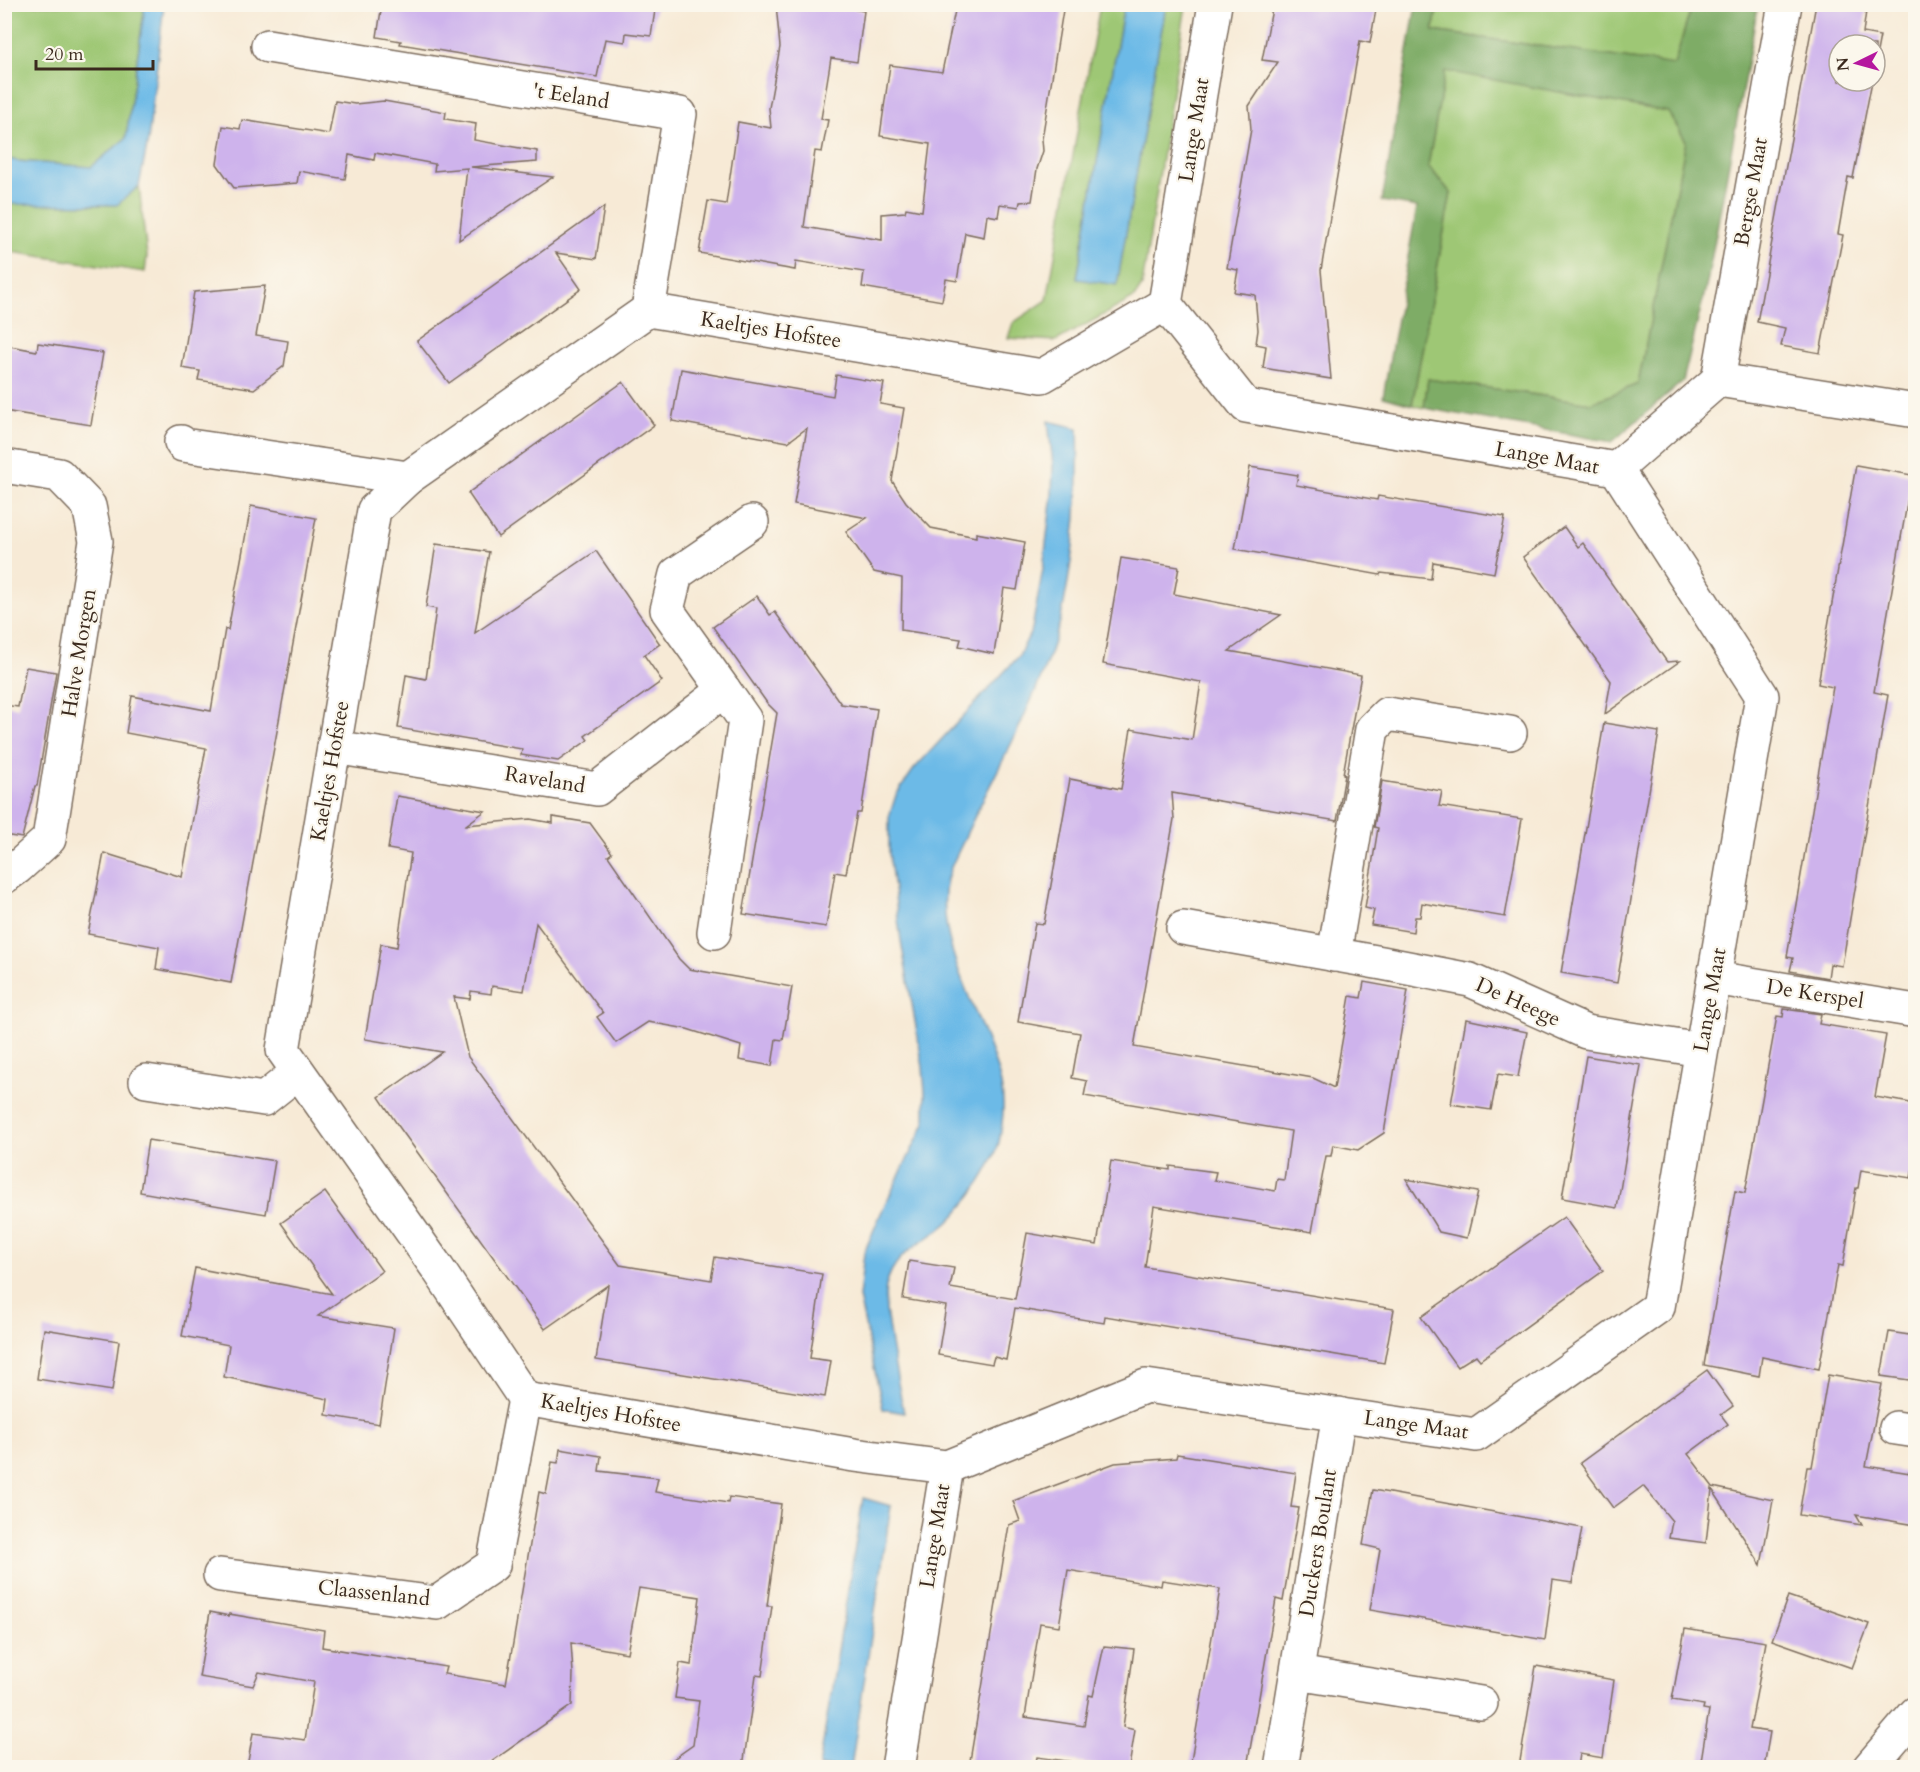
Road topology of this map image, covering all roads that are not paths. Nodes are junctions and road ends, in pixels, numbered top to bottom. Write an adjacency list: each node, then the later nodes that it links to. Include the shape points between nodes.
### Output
1 (1215, 4): 4 (street, Lange Maat)
2 (1785, 4): 6 (street, Bergse Maat)
3 (268, 46): 5 (street, 't Eeland, via 680,114)
4 (1165, 304): 5 (street, Kaeltjes Hofstee, via 1042,376); 10 (street, Lange Maat, via 1246,406)
5 (648, 310): 11 (street, Kaeltjes Hofstee)
6 (1718, 380): 7 (street); 10 (street)
7 (1916, 411)
8 (181, 442): 11 (street)
9 (4, 466): 16 (street, Halve Morgen, via 59,475 89,506 96,541 49,839)
10 (1616, 469): 20 (street, Lange Maat, via 1762,696)
11 (408, 478): 15 (street, Kaeltjes Hofstee, via 374,510)
12 (752, 522): 13 (street, via 676,574 667,610)
13 (724, 690): 15 (street, Raveland, via 597,789); 18 (street, via 745,720)
14 (1510, 733): 19 (street, via 1387,714 1372,729)
15 (334, 747): 23 (street, Kaeltjes Hofstee, via 283,1050)
16 (4, 877)
17 (1183, 928): 19 (street, De Heege)
18 (714, 932)
19 (1334, 955): 22 (street, De Heege, via 1470,980 1586,1032)
20 (1714, 978): 21 (street, De Kerspel); 22 (street, Lange Maat)
21 (1916, 1011)
22 (1701, 1050): 26 (street, Lange Maat, via 1658,1307 1476,1435)
23 (298, 1072): 24 (street, via 264,1099); 25 (street, Kaeltjes Hofstee)
24 (146, 1081)
25 (525, 1399): 27 (street, Kaeltjes Hofstee); 28 (street, Claassenland, via 494,1565 437,1603)
26 (1339, 1414): 27 (street, Lange Maat, via 1146,1386); 29 (street, Duckers Boulant)
27 (946, 1467): 32 (street, Lange Maat)
28 (220, 1575)
29 (1297, 1673): 30 (street); 33 (street, Duckers Boulant)
30 (1481, 1702)
31 (1916, 1713): 34 (street)
32 (898, 1767)
33 (1281, 1767)
34 (1869, 1767)

